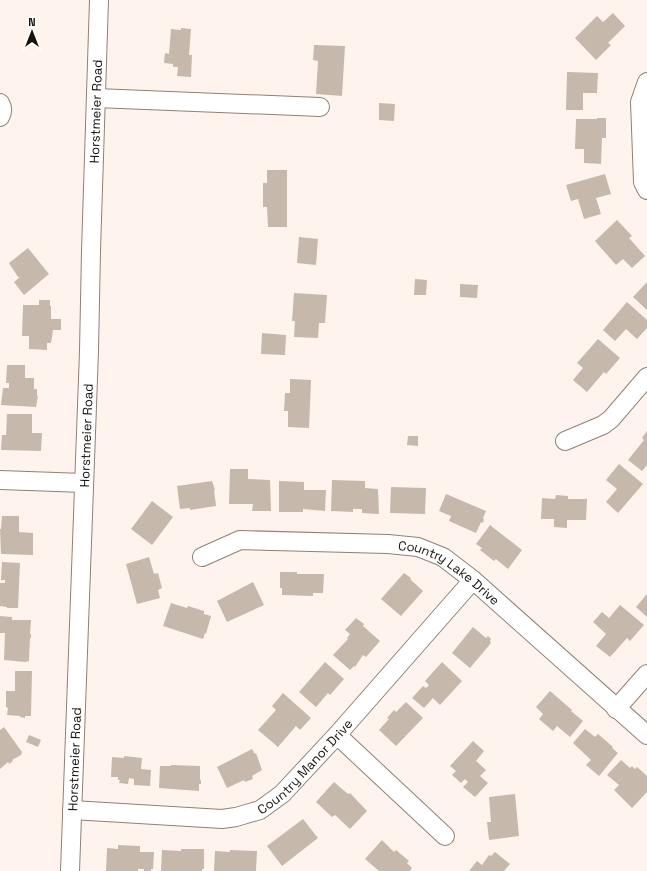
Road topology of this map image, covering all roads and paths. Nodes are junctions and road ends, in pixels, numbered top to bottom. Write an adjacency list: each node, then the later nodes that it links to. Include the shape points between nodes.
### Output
1 (99, 0): 3 (street, Horstmeier Road)
2 (647, 82): 7 (street, via 640,102 643,182)
3 (96, 98): 5 (street); 11 (street, Horstmeier Road)
4 (0, 103): 6 (street, via 3,112)
5 (320, 107)
6 (0, 117)
7 (647, 190)
8 (647, 377): 9 (street, via 611,419)
9 (565, 441)
10 (0, 480): 11 (street)
11 (84, 483): 18 (street, Horstmeier Road)
12 (202, 557): 13 (street, Country Lake Drive, via 240,540 388,544 418,547 443,557)
13 (473, 580): 15 (street, Country Lake Drive); 16 (street, Country Manor Drive)
14 (647, 674): 15 (street)
15 (616, 709): 17 (street, Country Lake Drive)
16 (337, 735): 18 (street, Country Manor Drive, via 282,794 260,810 236,817 222,819); 19 (street)
17 (647, 735)
18 (72, 810): 20 (street, Horstmeier Road)
19 (446, 836)
20 (70, 871)

